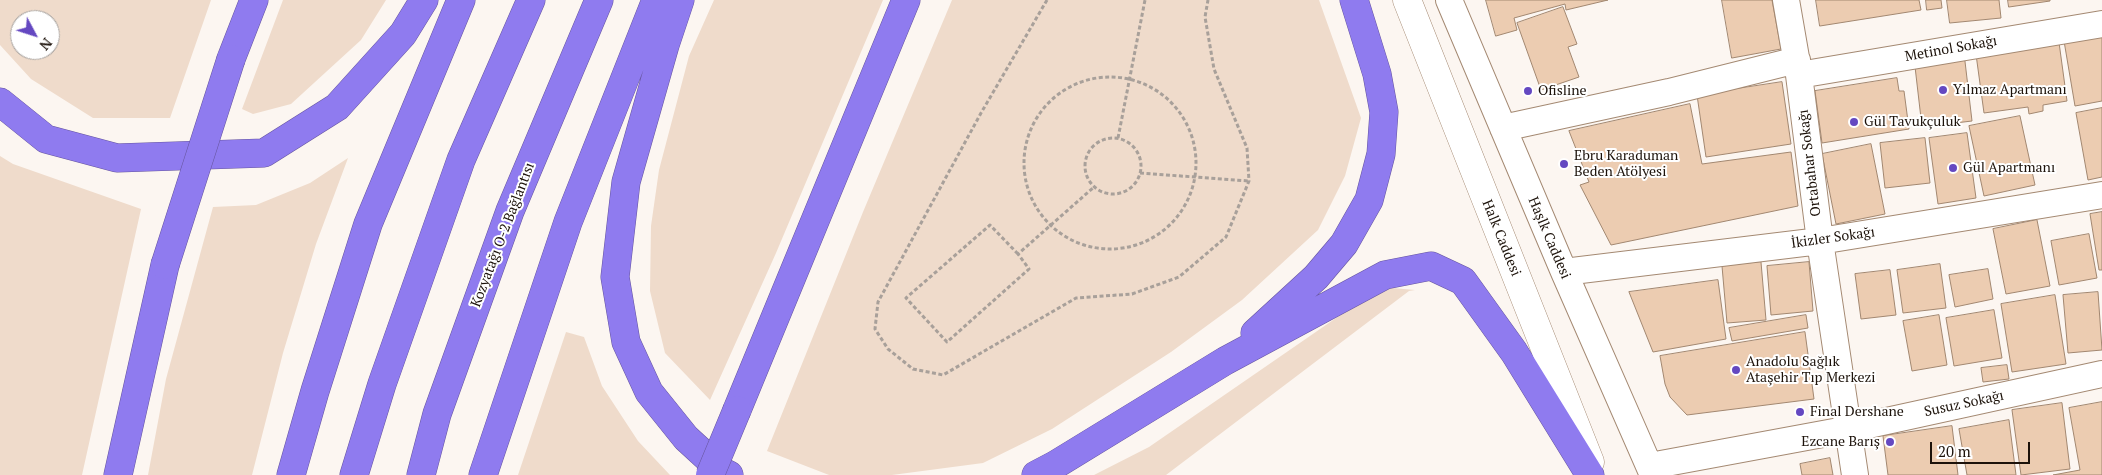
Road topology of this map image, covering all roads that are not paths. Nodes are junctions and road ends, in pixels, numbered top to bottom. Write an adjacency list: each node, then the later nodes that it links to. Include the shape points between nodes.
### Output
1 (254, 0): 24 (highway, bridge, via 231,59 166,265)
2 (424, 0): 15 (highway, via 403,34 337,107 264,154 117,158 46,139)
3 (461, 0): 25 (highway, via 368,224)
4 (532, 0): 26 (highway, via 461,160 382,384)
5 (599, 0): 27 (highway, Kozyatağı O-2 Bağlantısı, via 510,211 437,414)
6 (656, 0): 28 (highway, via 568,222)
7 (680, 0): 30 (highway, via 626,182 614,277 626,342 650,392 686,438)
8 (906, 0): 29 (highway, bridge)
9 (1354, 0): 20 (highway, via 1377,74 1384,112 1381,154 1369,200 1344,244 1316,277)
10 (1407, 0): 33 (main road, Halk Caddesi)
11 (1449, 0): 16 (street, Haşlk Caddesi)
12 (1786, 0): 14 (street, Ortabahar Sokağı)
13 (2102, 24): 14 (street, Metinol Sokağı)
14 (1798, 68): 16 (street, Metinol Sokağı); 18 (street, Ortabahar Sokağı)
15 (0, 102)
16 (1502, 128): 19 (street, Haşlk Caddesi)
17 (2102, 195): 18 (street, İkizler Sokağı)
18 (1820, 241): 19 (street, İkizler Sokağı); 22 (street, Ortabahar Sokağı)
19 (1564, 272): 23 (street, Haşlk Caddesi)
20 (1225, 361): 31 (highway); 32 (highway, via 1385,275 1431,266 1464,281 1514,352)
21 (2102, 374): 22 (street, Susuz Sokağı)
22 (1850, 429): 23 (street, Susuz Sokağı); 34 (street, Ortabahar Sokağı)
23 (1651, 471)
24 (118, 475)
25 (291, 475)
26 (354, 475)
27 (421, 475)
28 (484, 475)
29 (710, 475)
30 (729, 475)
31 (1036, 475)
32 (1590, 475)
33 (1596, 475)
34 (1855, 475)

